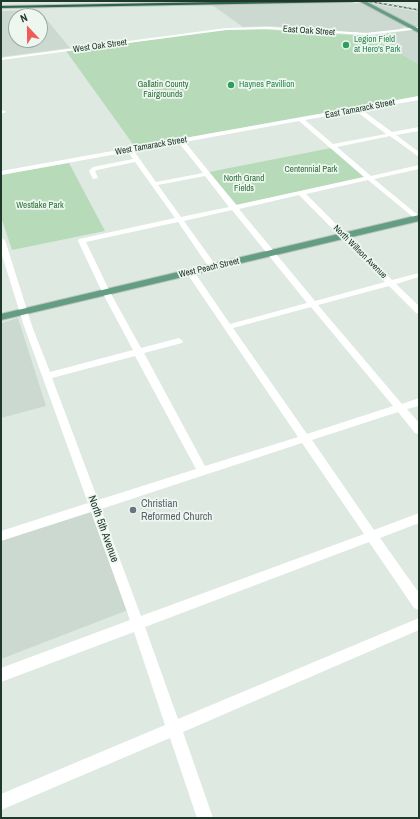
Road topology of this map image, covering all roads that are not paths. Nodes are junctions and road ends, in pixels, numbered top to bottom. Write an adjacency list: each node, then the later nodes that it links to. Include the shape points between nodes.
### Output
1 (138, 1): 5 (highway)
2 (335, 1): 3 (highway); 5 (highway)
3 (352, 1)
4 (361, 1): 7 (main road)
5 (29, 5): 6 (highway)
6 (1, 6)
7 (417, 29): 8 (street, East Oak Street, via 367,34 259,28)
8 (198, 33): 9 (street, West Oak Street)
9 (1, 59)
10 (418, 99): 11 (street, East Tamarack Street)
11 (357, 109): 12 (street, East Tamarack Street); 14 (street)
12 (301, 120): 15 (street, West Tamarack Street); 16 (street)
13 (419, 129): 14 (street)
14 (392, 135): 16 (street); 18 (street)
15 (180, 142): 17 (street, West Tamarack Street); 22 (street)
16 (332, 146): 24 (street)
17 (130, 150): 19 (street); 21 (street, West Tamarack Street)
18 (419, 155)
19 (137, 160): 23 (street, via 95,168 92,170); 25 (street)
20 (419, 167): 24 (street)
21 (1, 173)
22 (206, 174): 25 (street); 27 (street)
23 (95, 178)
24 (369, 179): 26 (street); 29 (street)
25 (154, 184): 28 (street)
26 (301, 193): 27 (street); 30 (street, North Willson Avenue)
27 (233, 208): 28 (street); 32 (street)
28 (180, 219): 33 (street); 37 (street, via 85,239 82,243)
29 (418, 219): 30 (main road, West Peach Street)
30 (344, 236): 32 (main road, West Peach Street); 36 (street, North Willson Avenue)
31 (1, 240): 40 (street, North 5th Avenue)
32 (270, 253): 33 (main road, West Peach Street); 38 (street)
33 (213, 267): 34 (main road, West Peach Street)
34 (190, 272): 37 (main road, West Peach Street); 42 (street)
35 (419, 275): 36 (street)
36 (391, 283): 38 (street); 39 (street, North Willson Avenue)
37 (106, 292): 40 (main road, West Peach Street); 44 (street)
38 (312, 304): 42 (street); 47 (street)
39 (419, 311)
40 (23, 312): 41 (main road, West Peach Street); 45 (street, North 5th Avenue)
41 (1, 317)
42 (228, 327): 49 (street)
43 (179, 341): 44 (street)
44 (138, 351): 45 (street); 50 (street)
45 (47, 376): 51 (street, North 5th Avenue)
46 (419, 402): 47 (street)
47 (401, 408): 48 (street); 49 (street)
48 (419, 430)
49 (305, 438): 50 (street); 53 (street)
50 (202, 471): 51 (street)
51 (94, 506): 54 (street); 56 (street, North 5th Avenue)
52 (419, 518): 53 (street)
53 (372, 535): 55 (street); 56 (street)
54 (1, 536)
55 (419, 604)
56 (137, 622): 58 (street); 59 (street, North 5th Avenue)
57 (419, 624): 59 (street)
58 (1, 675)
59 (174, 729): 60 (street); 61 (street, North 5th Avenue)
60 (1, 802)
61 (205, 818)

